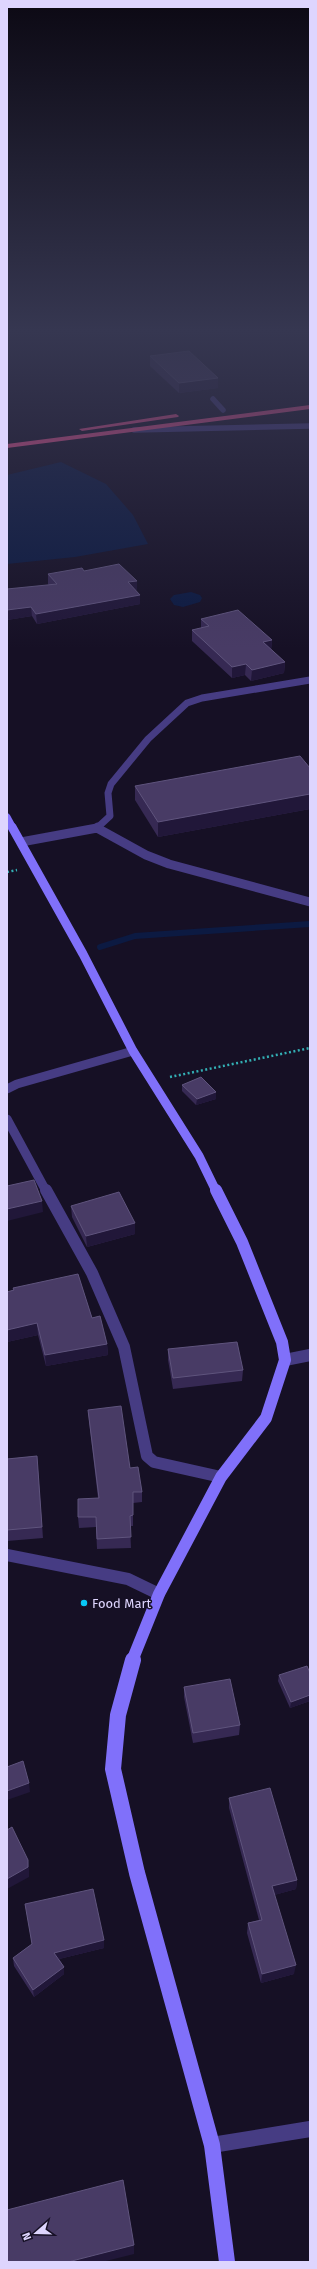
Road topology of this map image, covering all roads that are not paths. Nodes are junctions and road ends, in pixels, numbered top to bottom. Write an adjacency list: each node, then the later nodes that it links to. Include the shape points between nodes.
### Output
1 (23, 437): 3 (highway)
2 (79, 437): 4 (highway)
3 (7, 439)
4 (7, 446)
5 (310, 680): 7 (street, via 202,698 181,707 148,739 111,784 108,793 110,816)
6 (7, 817): 8 (main road)
7 (97, 828): 8 (street); 9 (street, via 146,855 169,864)
8 (21, 842): 10 (main road)
9 (310, 902)
10 (133, 1051): 11 (street); 14 (main road, via 199,1156 242,1242 282,1342)
11 (7, 1089)
12 (7, 1119): 15 (street, via 92,1273 124,1347 147,1456 154,1462)
13 (310, 1355): 14 (street)
14 (285, 1360): 15 (main road, via 266,1418)
15 (220, 1477): 17 (main road)
16 (7, 1555): 17 (street, via 128,1579)
17 (159, 1594): 19 (main road, via 135,1650 118,1715 112,1769 137,1873)
18 (310, 2129): 19 (street)
19 (212, 2145): 20 (main road)
20 (227, 2262)

